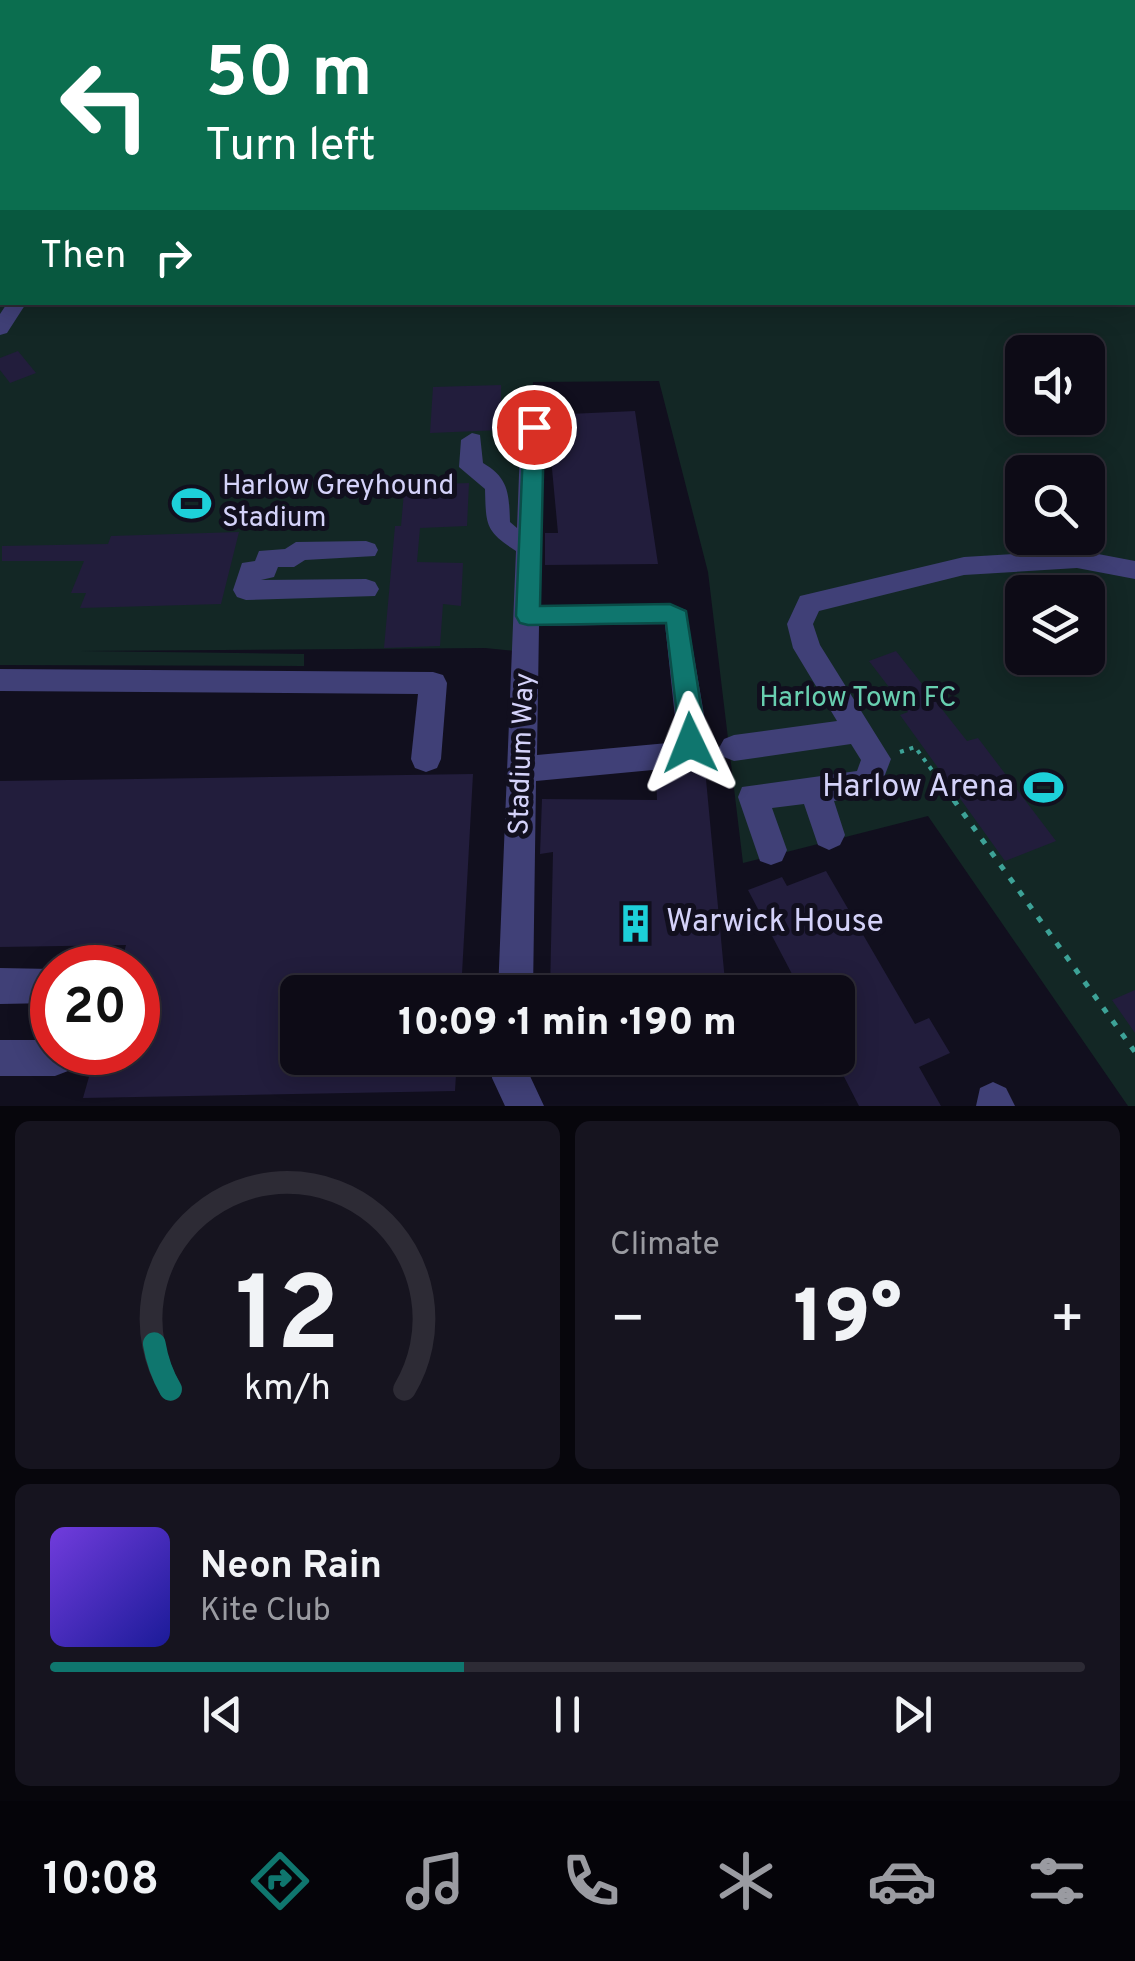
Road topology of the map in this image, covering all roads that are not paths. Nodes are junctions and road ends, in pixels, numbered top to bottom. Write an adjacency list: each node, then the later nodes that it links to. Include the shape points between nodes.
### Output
1 (16, 305): 2 (street)
2 (0, 329)
3 (534, 395): 5 (street, Stadium Way)
4 (472, 440): 5 (street, via 470,467 497,489 498,522)
5 (531, 549): 9 (street, Stadium Way)
6 (366, 550): 8 (street, via 268,558 265,570 251,570 246,590)
7 (1135, 570): 11 (street, via 1077,559 964,566 809,602 800,624 807,648)
8 (366, 589)
9 (528, 616): 14 (street, Stadium Way); 14 (street, via 678,617 692,732 690,743 674,754)
10 (0, 680): 13 (street, via 433,683)
11 (857, 731): 12 (street); 15 (street, via 876,760 866,783)
12 (734, 748)
13 (426, 759)
14 (523, 769): 18 (street, Stadium Way)
15 (815, 790): 16 (street); 17 (street, via 753,797)
16 (829, 835)
17 (771, 850)
18 (515, 975)
19 (0, 986): 20 (street)
20 (30, 986)
21 (0, 1058): 22 (street)
22 (30, 1058)
23 (512, 1075): 24 (street)
24 (526, 1106)

